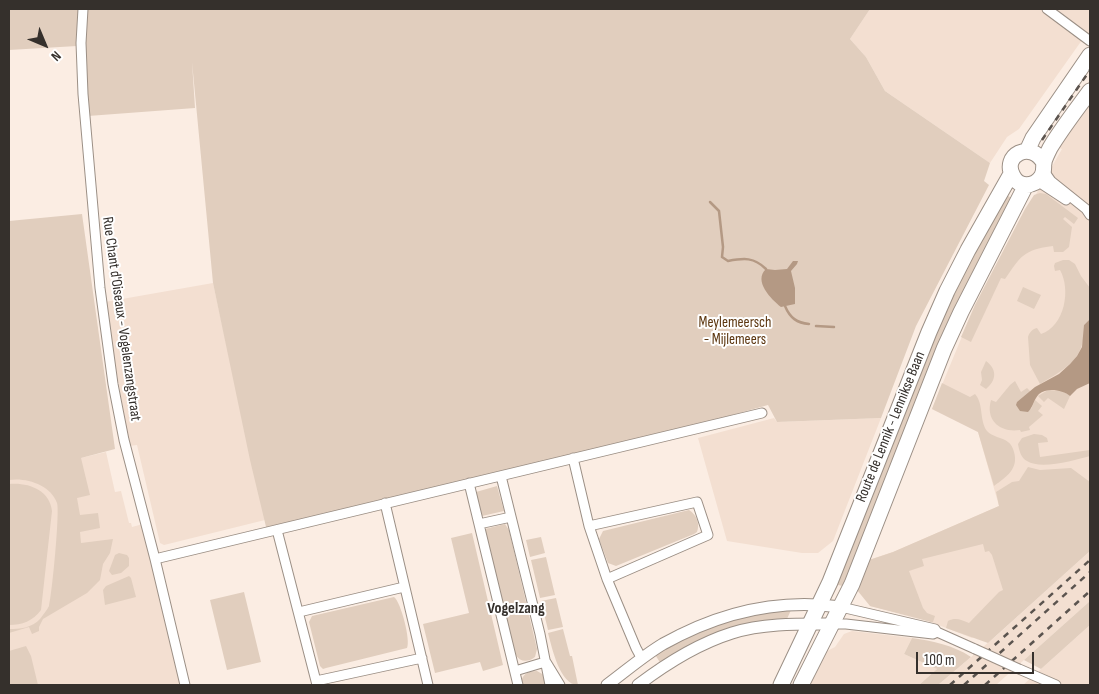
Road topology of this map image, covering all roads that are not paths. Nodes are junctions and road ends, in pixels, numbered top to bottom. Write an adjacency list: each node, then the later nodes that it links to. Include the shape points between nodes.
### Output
1 (83, 9): 19 (street, Rue Chant d'Oiseaux - Vogelenzangstraat, via 84,94 102,307 112,384)
2 (1047, 9): 3 (street)
3 (1090, 41)
4 (1090, 55): 6 (main road, Route de Lennik - Lennikse Baan)
5 (1090, 91): 8 (main road, Route de Lennik - Lennikse Baan, via 1050,149)
6 (1027, 150): 7 (main road, Route de Lennik - Lennikse Baan, via 1014,157 1010,164); 8 (main road, via 1040,156)
7 (1011, 174): 8 (main road, via 1020,183); 22 (main road, Route de Lennik - Lennikse Baan, via 943,299)
8 (1038, 175): 9 (street, via 1047,187); 23 (main road, Route de Lennik - Lennikse Baan, via 961,312 944,349)
9 (1090, 214)
10 (762, 413): 11 (street)
11 (573, 458): 12 (street); 17 (street)
12 (501, 476): 13 (street); 15 (street)
13 (468, 483): 14 (street); 16 (street)
14 (385, 504): 18 (street); 21 (street)
15 (511, 517): 16 (street); 30 (street)
16 (479, 524): 31 (street)
17 (589, 526): 20 (street); 20 (street, via 697,502 708,535)
18 (277, 530): 19 (street); 24 (street)
19 (156, 559): 33 (street, Rue Chant d'Oiseaux - Vogelenzangstraat)
20 (607, 579): 29 (street)
21 (404, 587): 24 (street); 28 (street)
22 (820, 604): 23 (street); 25 (main road, Route de Lennik - Lennikse Baan); 29 (street, via 740,612 704,623)
23 (841, 607): 26 (main road, Route de Lennik - Lennikse Baan); 27 (street, via 918,624)
24 (299, 612): 32 (street)
25 (811, 624): 26 (street); 39 (street, via 733,633 670,661); 40 (main road, Route de Lennik - Lennikse Baan)
26 (833, 624): 27 (street); 41 (main road, Route de Lennik - Lennikse Baan)
27 (937, 632): 42 (street, bridge)
28 (422, 658): 32 (street); 34 (street)
29 (642, 659): 38 (street)
30 (545, 662): 31 (street); 36 (street); 37 (street)
31 (515, 671): 35 (street)
32 (317, 683)
33 (185, 685)
34 (428, 685)
35 (518, 685)
36 (550, 685)
37 (560, 685)
38 (607, 685)
39 (638, 685)
40 (781, 685)
41 (801, 685)
42 (1056, 685)

